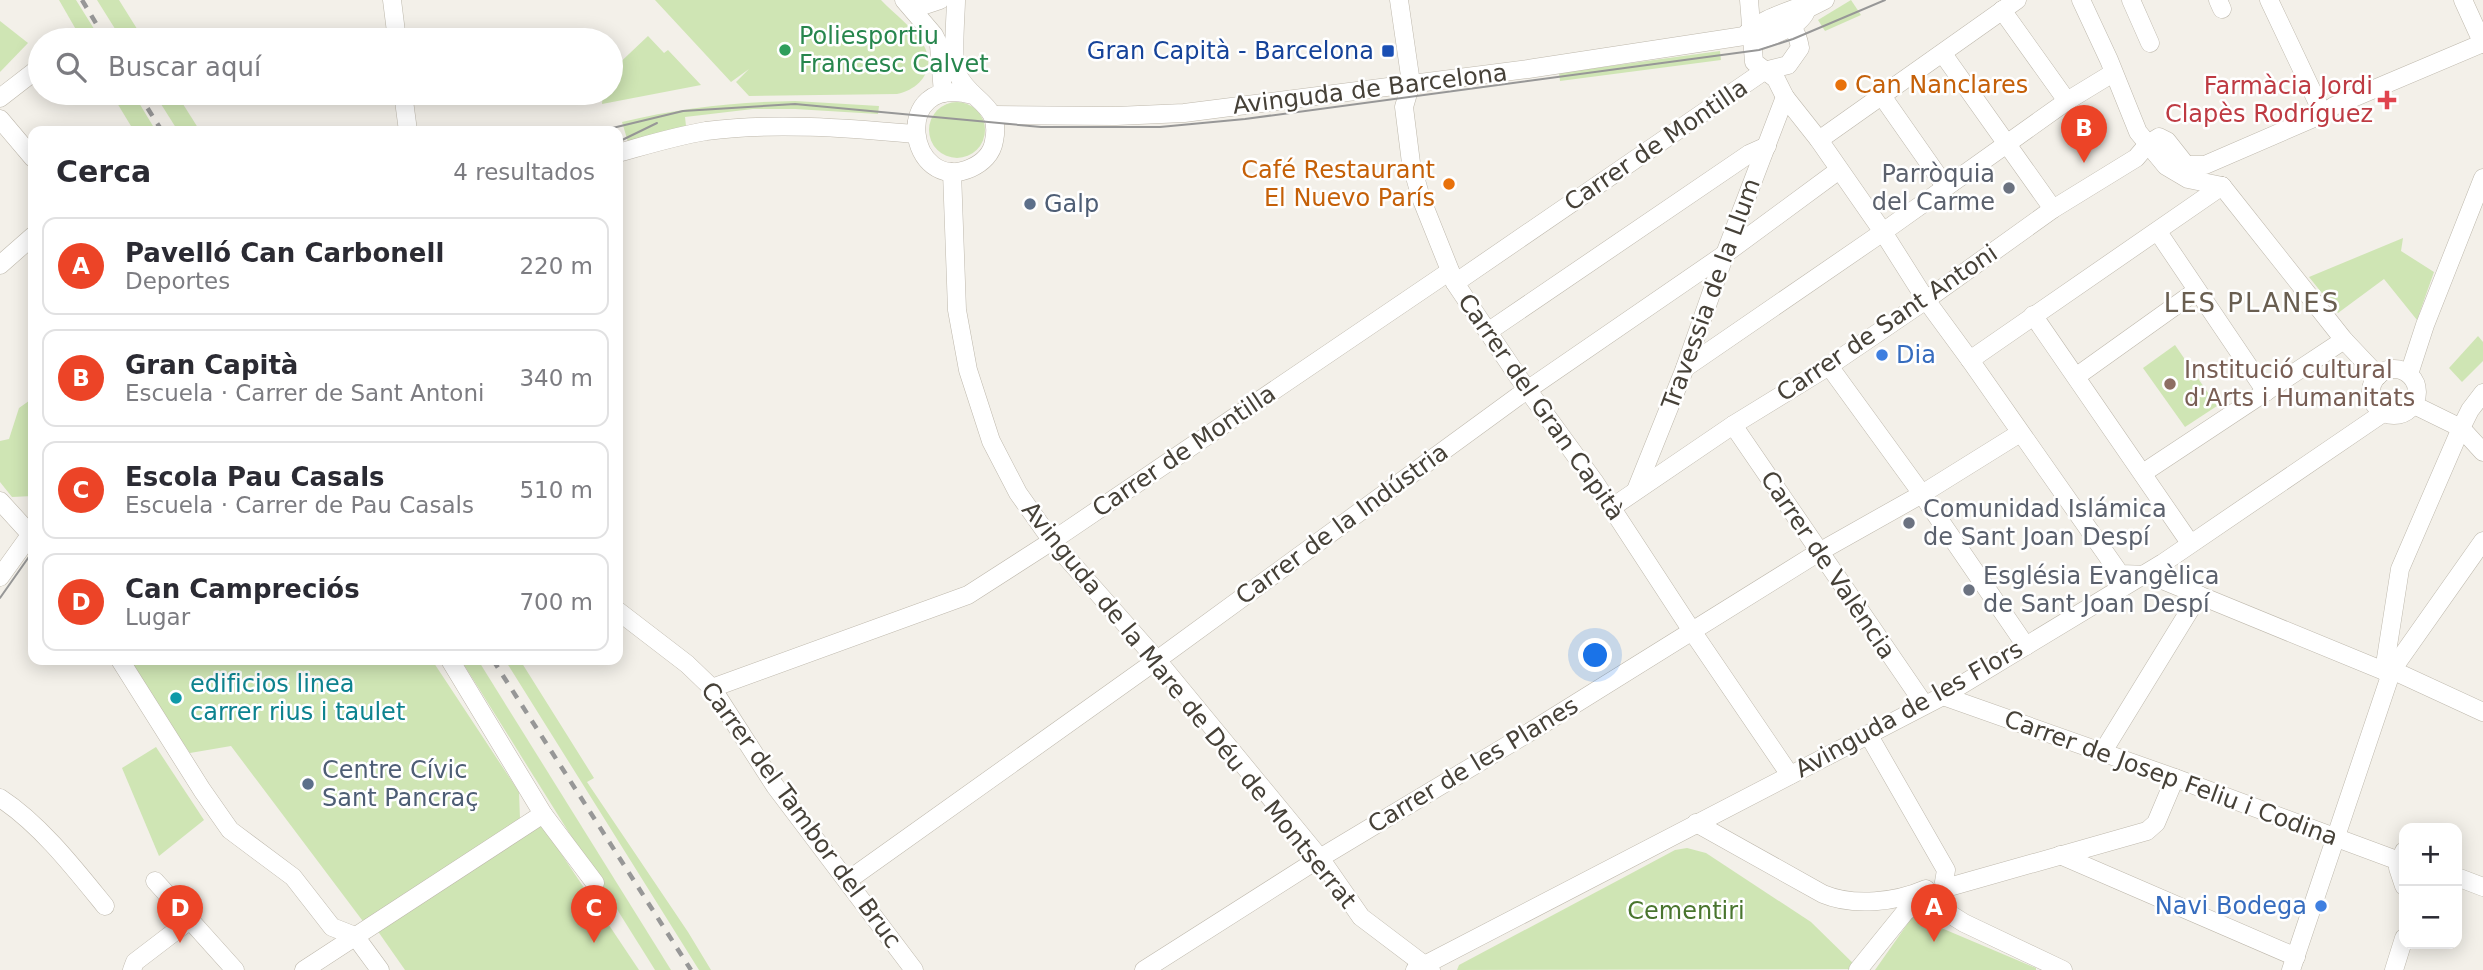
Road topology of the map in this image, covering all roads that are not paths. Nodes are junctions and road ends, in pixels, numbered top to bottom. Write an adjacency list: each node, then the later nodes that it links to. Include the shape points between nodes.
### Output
1 (392, 0): 16 (street)
2 (940, 0): 11 (street, via 922,6)
3 (956, 0): 26 (street, via 955,66)
4 (1399, 0): 24 (street, Carrer del Gran Capità)
5 (1749, 0): 17 (street)
6 (1825, 0): 13 (street, Avinguda de Barcelona)
7 (2081, 0): 22 (street)
8 (2131, 0): 18 (street)
9 (2269, 0): 32 (street)
10 (2463, 0): 19 (street)
11 (906, 1): 25 (street, via 939,45)
12 (2010, 5): 20 (street); 30 (street)
13 (1807, 9): 14 (street, Avinguda de Barcelona, via 1799,7); 15 (street, Avinguda de Barcelona)
14 (1774, 17): 15 (street); 17 (street, Avinguda de Barcelona)
15 (1791, 26): 17 (street, Avinguda de Barcelona); 21 (street, Carrer de Montilla, via 1800,48 1788,65)
16 (396, 28)
17 (1749, 35): 21 (street, via 1754,62); 24 (street, Avinguda de Barcelona)
18 (2150, 43)
19 (2483, 44): 32 (street)
20 (1943, 54): 27 (street); 39 (street)
21 (1764, 71): 28 (street, via 1776,79); 55 (street, Carrer de Montilla)
22 (2113, 72): 30 (street); 38 (street, via 2138,132)
23 (28, 76): 29 (street)
24 (1411, 83): 33 (street, Avinguda de Barcelona, via 1184,113); 55 (street, Carrer del Gran Capità, via 1404,107 1411,163)
25 (943, 93): 26 (street); 36 (street, via 922,109)
26 (973, 95): 33 (street)
27 (1882, 96): 37 (street); 46 (street)
28 (1785, 97): 37 (street); 40 (street, Travessia de la Llum)
29 (0, 98)
30 (2067, 101): 39 (street)
31 (405, 105): 35 (street)
32 (2323, 114): 38 (street, via 2205,166 2186,166 2168,141)
33 (993, 115): 44 (street, via 993,148 969,170)
34 (0, 119): 41 (street)
35 (407, 126)
36 (915, 134): 42 (street, via 769,127 705,132); 44 (street, via 927,160)
37 (1819, 139): 43 (street)
38 (2154, 140): 47 (street, via 2166,166 2188,179); 48 (street, Carrer de Sant Antoni, via 2136,158)
39 (2006, 144): 46 (street); 48 (street)
40 (1767, 146): 53 (street, Travessia de la Llum); 59 (street)
41 (28, 152)
42 (623, 152)
43 (1839, 170): 50 (street); 53 (street, Carrer de la Indústria)
44 (952, 172): 82 (street, Avinguda de la Mare de Déu de Montserrat, via 957,310 968,370 992,441 1018,493)
45 (2483, 178): 49 (street)
46 (1945, 186): 50 (street)
47 (2222, 186): 51 (street); 60 (street)
48 (2053, 209): 57 (street, Carrer de Sant Antoni)
49 (2478, 210): 64 (street, via 2425,325)
50 (1883, 232): 57 (street); 63 (street)
51 (2158, 232): 56 (street); 58 (street)
52 (28, 240): 54 (street)
53 (1725, 254): 63 (street, Travessia de la Llum); 67 (street, Carrer de la Indústria)
54 (0, 265)
55 (1452, 277): 59 (street, Carrer del Gran Capità); 82 (street, Carrer de Montilla)
56 (2196, 291): 65 (street); 68 (street)
57 (1926, 300): 61 (street); 62 (street, Carrer de Sant Antoni)
58 (2033, 315): 61 (street); 65 (street)
59 (1489, 331): 67 (street, Carrer del Gran Capità)
60 (2344, 340): 66 (street); 68 (street)
61 (1970, 360): 74 (street)
62 (1829, 366): 72 (street, Carrer de Sant Antoni); 78 (street)
63 (1685, 368): 77 (street, Travessia de la Llum)
64 (2409, 374): 66 (street, via 2393,369); 70 (street, via 2418,389)
65 (2077, 376): 76 (street)
66 (2378, 376): 71 (street, via 2371,393)
67 (1528, 390): 80 (street, Carrer del Gran Capità); 93 (street, Carrer de la Indústria)
68 (2266, 393): 76 (street)
69 (2483, 393): 73 (street)
70 (2414, 405): 71 (street, via 2401,415); 73 (street)
71 (2383, 413): 85 (street, Avinguda de les Flors)
72 (1733, 425): 77 (street, Carrer de Sant Antoni); 86 (street, Carrer de València)
73 (2461, 428): 75 (street); 96 (street, via 2400,569)
74 (2020, 433): 78 (street, Carrer de les Planes); 87 (street, via 2120,574)
75 (2483, 452)
76 (2143, 473): 85 (street)
77 (1636, 491): 80 (street, Carrer de Sant Antoni)
78 (1922, 494): 86 (street, Carrer de les Planes); 92 (street)
79 (0, 501): 81 (street)
80 (1611, 508): 91 (street, Carrer del Gran Capità)
81 (28, 534)
82 (1052, 541): 93 (street, Avinguda de la Mare de Déu de Montserrat); 97 (street, Carrer de Montilla, via 968,595)
83 (2483, 541): 96 (street)
84 (28, 542): 88 (street)
85 (2190, 543): 87 (street, Avinguda de les Flors)
86 (1819, 552): 91 (street, Carrer de les Planes); 99 (street, Carrer de València)
87 (2139, 576): 89 (street, via 2150,575); 92 (street, Avinguda de les Flors)
88 (0, 577)
89 (2199, 595): 96 (street); 102 (street)
90 (623, 615): 97 (street, Carrer del Tambor del Bruc)
91 (1692, 631): 103 (street, Carrer del Gran Capità); 111 (street, Carrer de les Planes)
92 (2026, 646): 98 (street, Avinguda de les Flors)
93 (1157, 660): 111 (street, Avinguda de la Mare de Déu de Montserrat); 114 (street, Carrer de la Indústria)
94 (123, 665): 121 (street, via 230,830 293,877 332,927)
95 (453, 665): 106 (street)
96 (2388, 671): 100 (street); 108 (street)
97 (712, 688): 114 (street, Carrer del Tambor del Bruc, via 775,786)
98 (1943, 696): 99 (street, Avinguda de les Flors); 102 (street, Carrer de Josep Feliu i Codina)
99 (1924, 704): 101 (street, Avinguda de les Flors)
100 (2483, 711)
101 (1868, 734): 103 (street, Avinguda de les Flors); 117 (street, via 1946,870)
102 (2102, 753): 104 (street, Carrer de Josep Feliu i Codina)
103 (1790, 775): 107 (street, Avinguda de les Flors)
104 (2175, 778): 108 (street, Carrer de Josep Feliu i Codina); 109 (street, via 2153,828)
105 (0, 798): 119 (street, via 63,857)
106 (543, 814): 116 (street); 121 (street)
107 (1696, 823): 118 (street, via 1841,901 1917,893); 124 (street, Avinguda de les Flors)
108 (2337, 837): 110 (street, Carrer de Josep Feliu i Codina); 123 (street)
109 (2060, 855): 117 (street); 123 (street)
110 (2399, 855)
111 (1320, 858): 124 (street, Avinguda de la Mare de Déu de Montserrat, via 1362,917); 130 (street, Carrer de les Planes)
112 (2483, 867): 115 (street)
113 (155, 881): 120 (street)
114 (847, 881): 129 (street, Carrer del Tambor del Bruc)
115 (2470, 882)
116 (594, 883)
117 (1946, 884): 118 (street, via 1937,881)
118 (1931, 900): 131 (street, via 1905,912); 132 (street, via 1964,923)
119 (105, 906)
120 (190, 920): 125 (street, via 135,962); 126 (street)
121 (355, 936): 127 (street); 128 (street)
122 (2401, 949): 133 (street)
123 (2293, 963)
124 (1423, 968)
125 (131, 970)
126 (234, 970)
127 (304, 970)
128 (380, 970)
129 (914, 970)
130 (1144, 970)
131 (1858, 970)
132 (2063, 970)
133 (2394, 970)

